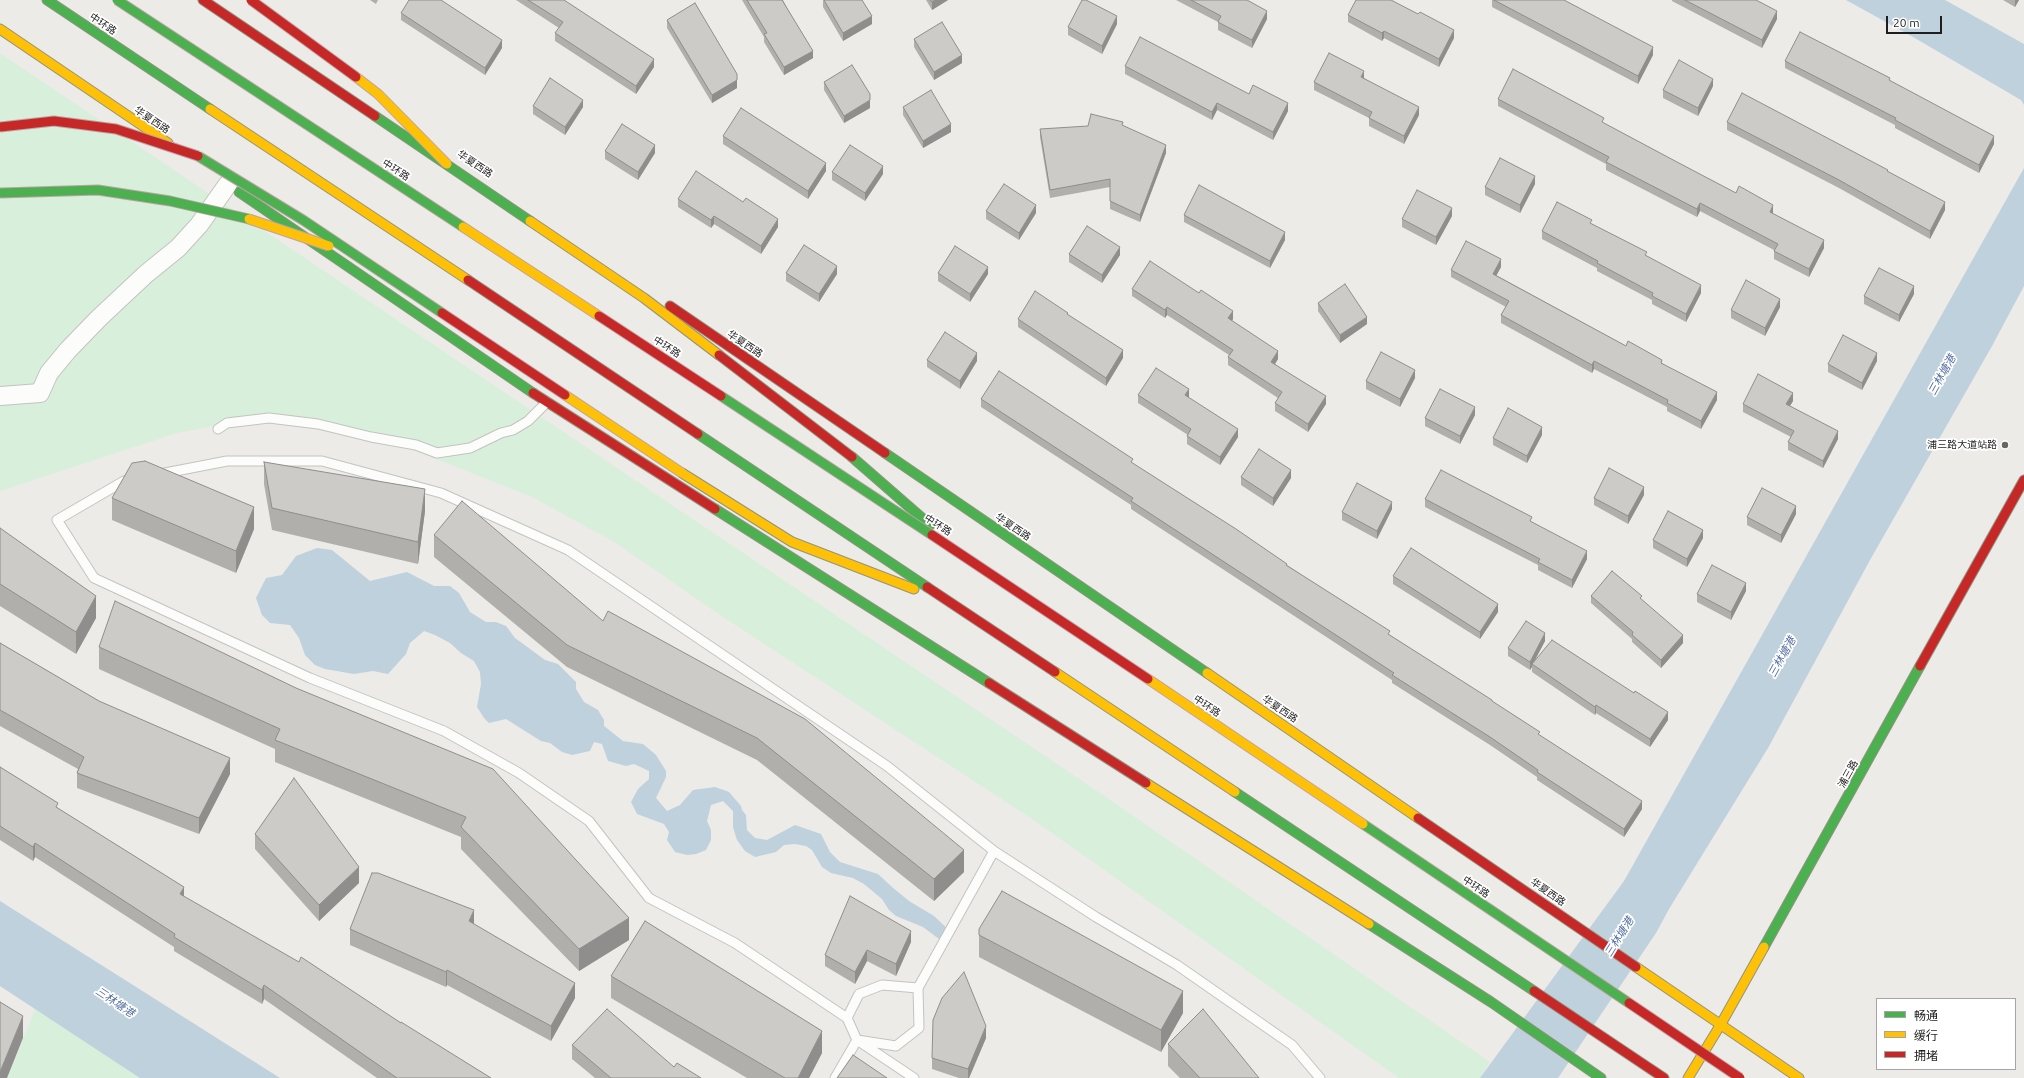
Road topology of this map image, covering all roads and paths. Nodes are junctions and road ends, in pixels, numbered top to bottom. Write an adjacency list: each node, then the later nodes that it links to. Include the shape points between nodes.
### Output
1 (47, 0): 19 (main road, 中环路)
2 (117, 0): 18 (main road, 中环路, bridge)
3 (203, 0): 8 (main road, bridge)
4 (209, 0): 23 (main road, 华夏西路, via 706,330)
5 (251, 0): 8 (main road, bridge, via 378,94)
6 (0, 29): 9 (main road, 华夏西路)
7 (0, 127): 11 (main road, bridge, via 54,121 116,129 200,157)
8 (447, 164): 18 (main road, bridge, via 644,298 836,444)
9 (228, 184): 12 (street, via 199,225 178,248 98,318 68,350 49,373 40,393); 13 (main road, 华夏西路)
10 (0, 193): 11 (main road, bridge, via 98,190 170,201 255,222)
11 (354, 254): 19 (main road, bridge, via 682,473 792,542)
12 (0, 396)
13 (547, 402): 14 (lane, via 528,421 513,430 470,448 437,453 416,445 318,424 268,418 227,423); 28 (main road, 华夏西路, via 1491,1002)
14 (218, 429)
15 (153, 475): 20 (lane, via 227,461 322,461 441,493 568,550 887,766)
16 (138, 478): 22 (lane, via 124,481 57,520 94,578 310,678 444,731 519,773 589,821 649,898 735,943)
17 (2024, 480): 23 (main road, 浦三路)
18 (977, 564): 31 (main road, 中环路, bridge)
19 (953, 604): 29 (main road, 中环路)
20 (994, 851): 21 (lane); 27 (lane, via 1096,917 1177,965 1286,1040)
21 (918, 988): 22 (lane, via 882,985 859,994); 24 (lane, via 919,1028 896,1046)
22 (847, 1018): 24 (lane)
23 (1721, 1024): 30 (main road, 浦三路); 32 (main road, 华夏西路)
24 (857, 1040): 25 (lane); 26 (lane)
25 (835, 1078)
26 (914, 1078)
27 (1320, 1078)
28 (1600, 1078)
29 (1664, 1078)
30 (1688, 1078)
31 (1740, 1078)
32 (1799, 1078)

